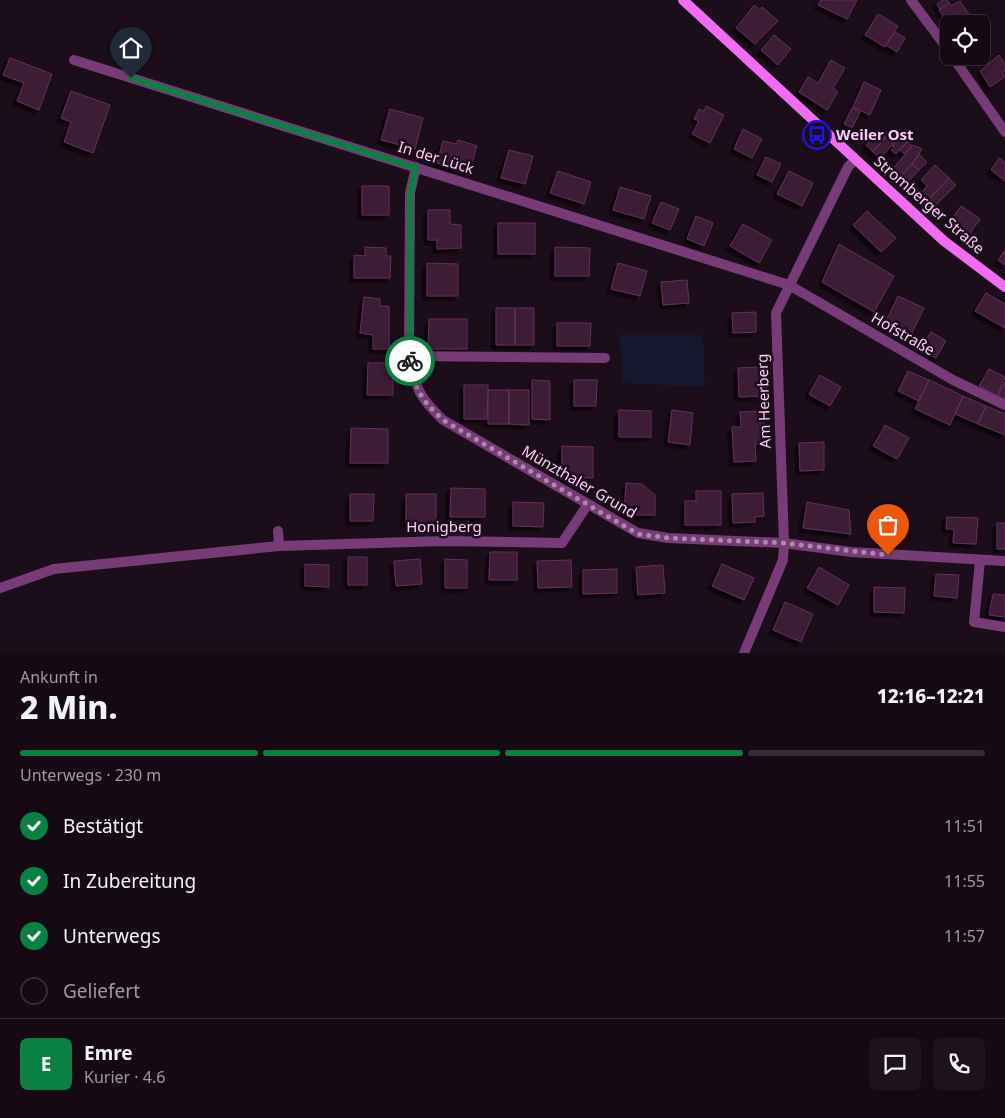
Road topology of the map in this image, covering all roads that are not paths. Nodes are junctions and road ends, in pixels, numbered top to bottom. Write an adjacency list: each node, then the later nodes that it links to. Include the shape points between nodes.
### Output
1 (683, 0): 7 (main road, Stromberger Straße)
2 (912, 0): 3 (street)
3 (940, 39)
4 (74, 60): 8 (street, In der Lück)
5 (958, 65): 6 (street)
6 (1005, 132)
7 (855, 160): 9 (street, Am Heerberg, via 848,167); 10 (main road, Stromberger Straße, via 944,241)
8 (416, 168): 9 (street, In der Lück); 11 (street, Münzthaler Grund, via 410,193)
9 (789, 284): 13 (street, Hofstraße, via 953,380); 16 (street, Am Heerberg, via 776,313)
10 (1005, 287)
11 (409, 356): 12 (street); 14 (street, Münzthaler Grund, via 414,382 423,400 443,420)
12 (605, 358)
13 (1005, 405)
14 (588, 504): 16 (street, Münzthaler Grund, via 638,534); 17 (street, Honigberg, via 562,543 444,541)
15 (278, 530): 17 (street)
16 (784, 543): 18 (street, Münzthaler Grund, via 851,552); 22 (street, Am Heerberg, via 783,560)
17 (279, 546): 20 (street, Honigberg, via 54,568)
18 (980, 561): 19 (street, Münzthaler Grund); 21 (street, via 974,622)
19 (1005, 561)
20 (0, 588)
21 (1005, 627)
22 (744, 653)

